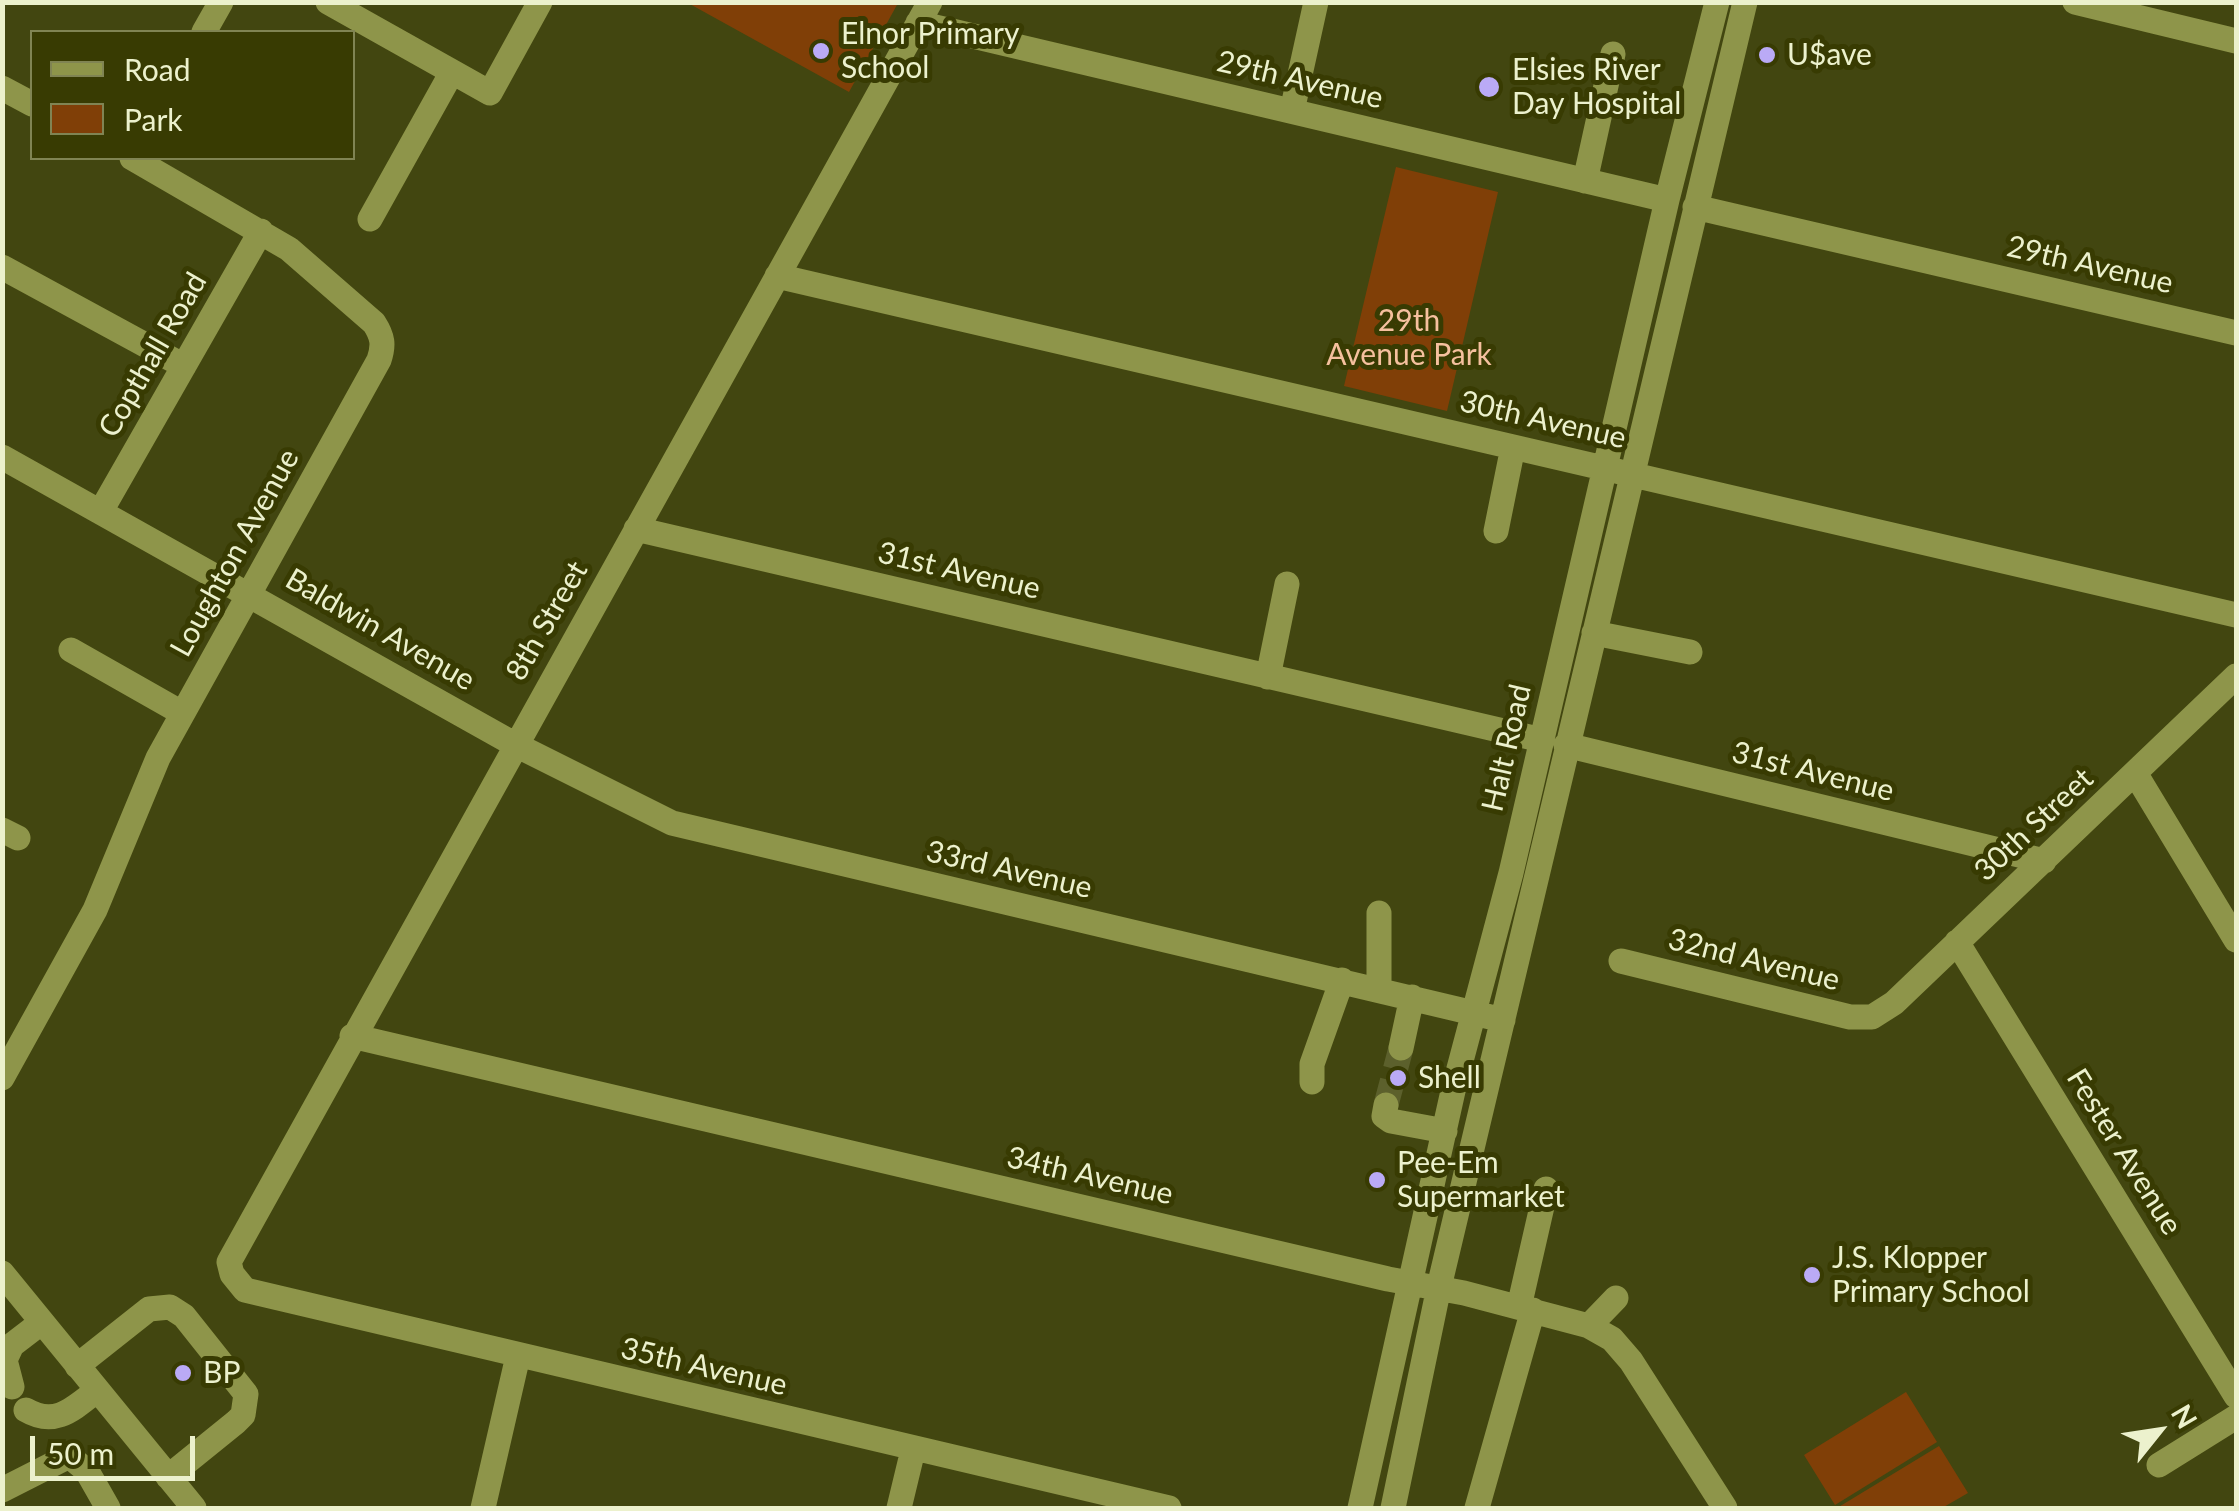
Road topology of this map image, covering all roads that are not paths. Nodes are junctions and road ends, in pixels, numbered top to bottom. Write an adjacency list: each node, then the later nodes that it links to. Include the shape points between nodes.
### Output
1 (221, 2): 9 (street)
2 (328, 2): 12 (street)
3 (540, 2): 12 (street, via 490,93)
4 (1316, 2): 15 (street)
5 (1717, 2): 18 (street, Halt Road)
6 (1745, 2): 19 (street, Halt Road)
7 (2074, 2): 10 (street)
8 (924, 13): 15 (street, 29th Avenue); 23 (street, 8th Street)
9 (205, 30)
10 (2236, 42)
11 (1613, 54): 17 (street)
12 (452, 72): 20 (street)
13 (2, 88): 14 (street)
14 (30, 103)
15 (1292, 111): 17 (street, 29th Avenue)
16 (137, 160): 21 (street, Loughton Avenue)
17 (1585, 180): 18 (street, 29th Avenue)
18 (1667, 200): 28 (street, Halt Road)
19 (1695, 207): 24 (street, 29th Avenue); 29 (street, Halt Road)
20 (370, 219)
21 (261, 231): 25 (street, Copthall Road); 34 (street, Loughton Avenue, via 374,323 384,346)
22 (2, 267): 25 (street)
23 (777, 276): 26 (street, 30th Avenue); 31 (street, 8th Street)
24 (2236, 333)
25 (184, 366): 30 (street, Copthall Road)
26 (1513, 447): 28 (street, 30th Avenue); 32 (street)
27 (2, 456): 30 (street, Baldwin Avenue)
28 (1604, 468): 29 (street, 30th Avenue); 42 (street, Halt Road)
29 (1631, 474): 35 (street, 30th Avenue); 36 (street, Halt Road)
30 (101, 512): 34 (street, Baldwin Avenue)
31 (636, 529): 40 (street, 31st Avenue); 43 (street, 8th Street)
32 (1496, 531)
33 (1287, 584): 40 (street)
34 (250, 594): 41 (street, Loughton Avenue); 43 (street, Baldwin Avenue)
35 (2236, 615)
36 (1594, 633): 38 (street); 42 (street, Halt Road)
37 (71, 650): 41 (street)
38 (1690, 652)
39 (2236, 676): 44 (street, 30th Street)
40 (1268, 677): 42 (street, 31st Avenue)
41 (182, 713): 58 (street, Loughton Avenue, via 95,910)
42 (1554, 743): 45 (street, 31st Avenue); 53 (street, Halt Road); 55 (street, Halt Road)
43 (514, 744): 50 (street, 33rd Avenue, via 689,828); 56 (street, 8th Street)
44 (2135, 774): 45 (street, 30th Street); 47 (street)
45 (2044, 862): 48 (street, 30th Street)
46 (1379, 913): 51 (street)
47 (2236, 940)
48 (1957, 942): 54 (street, 30th Street); 75 (street, Fester Avenue)
49 (1620, 961): 54 (street, 32nd Avenue)
50 (1342, 980): 51 (street, 33rd Avenue); 59 (street, via 1312,1064)
51 (1380, 989): 52 (street, 33rd Avenue)
52 (1412, 997): 53 (street, 33rd Avenue); 57 (street)
53 (1472, 1012): 55 (street, 33rd Avenue); 61 (street, Halt Road)
54 (1872, 1016)
55 (1503, 1020): 66 (street, Halt Road)
56 (352, 1036): 64 (street, 8th Street, via 231,1254); 65 (street, 34th Avenue)
57 (1401, 1048)
58 (2, 1078)
59 (1312, 1082)
60 (1386, 1105): 61 (street, via 1384,1116 1392,1121)
61 (1445, 1131): 65 (street, Halt Road)
62 (1546, 1189): 68 (street)
63 (2, 1274): 69 (street)
64 (232, 1274): 71 (street, 35th Avenue, via 245,1290)
65 (1413, 1283): 66 (street, 34th Avenue); 87 (street, Halt Road)
66 (1439, 1287): 68 (street, 34th Avenue); 88 (street, Halt Road)
67 (1616, 1298): 70 (street)
68 (1526, 1308): 70 (street, 34th Avenue); 89 (street)
69 (42, 1322): 72 (street); 73 (street, via 4,1360)
70 (1589, 1326): 90 (street, 34th Avenue, via 1631,1360)
71 (518, 1356): 78 (street, 35th Avenue); 84 (street)
72 (76, 1366): 74 (street); 80 (street, via 149,1308 170,1306 184,1316 241,1386 247,1404 244,1415)
73 (12, 1387)
74 (96, 1390): 76 (street, via 55,1417); 80 (street)
75 (2236, 1396)
76 (26, 1410)
77 (2236, 1417): 79 (street)
78 (914, 1450): 85 (street); 86 (street, 35th Avenue)
79 (2159, 1465)
80 (168, 1477): 83 (street)
81 (2, 1490): 82 (street, via 70,1456)
82 (108, 1508)
83 (194, 1508)
84 (483, 1508)
85 (899, 1508)
86 (1169, 1508)
87 (1360, 1508)
88 (1392, 1508)
89 (1477, 1508)
90 (1725, 1508)

